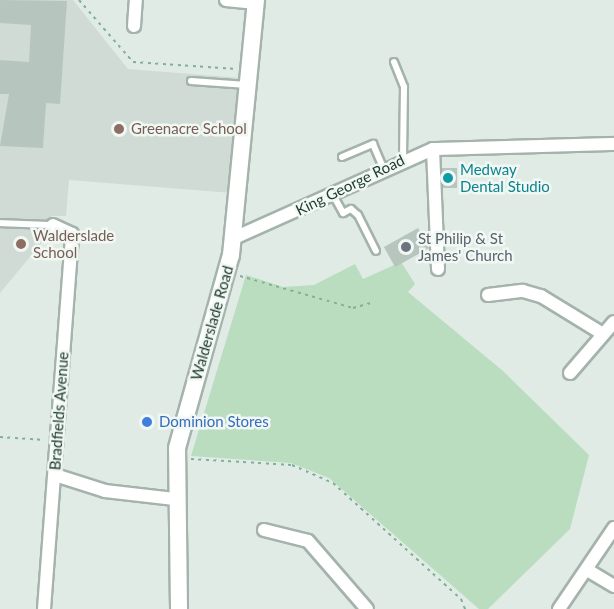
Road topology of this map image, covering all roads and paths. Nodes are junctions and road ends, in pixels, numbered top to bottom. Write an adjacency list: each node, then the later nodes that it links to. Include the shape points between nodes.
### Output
1 (80, 0): 7 (path, via 133,62)
2 (136, 0): 5 (street)
3 (226, 0): 4 (street)
4 (256, 1): 7 (street, Walderslade Road)
5 (134, 27)
6 (394, 62): 12 (lane, via 404,87)
7 (248, 77): 8 (lane); 17 (street, Walderslade Road)
8 (191, 81)
9 (614, 144): 10 (street, King George Road)
10 (433, 149): 12 (street, King George Road); 19 (street)
11 (342, 157): 13 (lane, via 372,144)
12 (403, 158): 13 (street, King George Road)
13 (383, 167): 14 (street, King George Road)
14 (332, 193): 17 (street, King George Road); 18 (lane, via 343,213 351,209 358,215)
15 (0, 223): 16 (lane)
16 (52, 225): 27 (street, Bradfields Avenue, via 72,234)
17 (234, 238): 20 (street, Walderslade Road)
18 (376, 251)
19 (438, 269)
20 (228, 273): 22 (path, via 353,308); 28 (street, Walderslade Road, via 182,418)
21 (488, 295): 24 (street, via 523,291 542,296)
22 (374, 302)
23 (614, 322): 24 (street)
24 (603, 334): 25 (street)
25 (570, 373)
26 (0, 437): 27 (path)
27 (56, 441): 29 (street, Bradfields Avenue)
28 (176, 458): 30 (street, Walderslade Road); 38 (path, via 292,465 318,475 338,487 461,599)
29 (55, 475): 30 (street, via 105,491); 35 (street, Bradfields Avenue)
30 (175, 499): 36 (street, Walderslade Road)
31 (614, 528): 33 (street)
32 (264, 530): 37 (street, via 308,541)
33 (590, 571): 34 (street); 39 (street)
34 (614, 586)
35 (44, 609)
36 (179, 609)
37 (367, 609)
38 (465, 609)
39 (559, 609)

